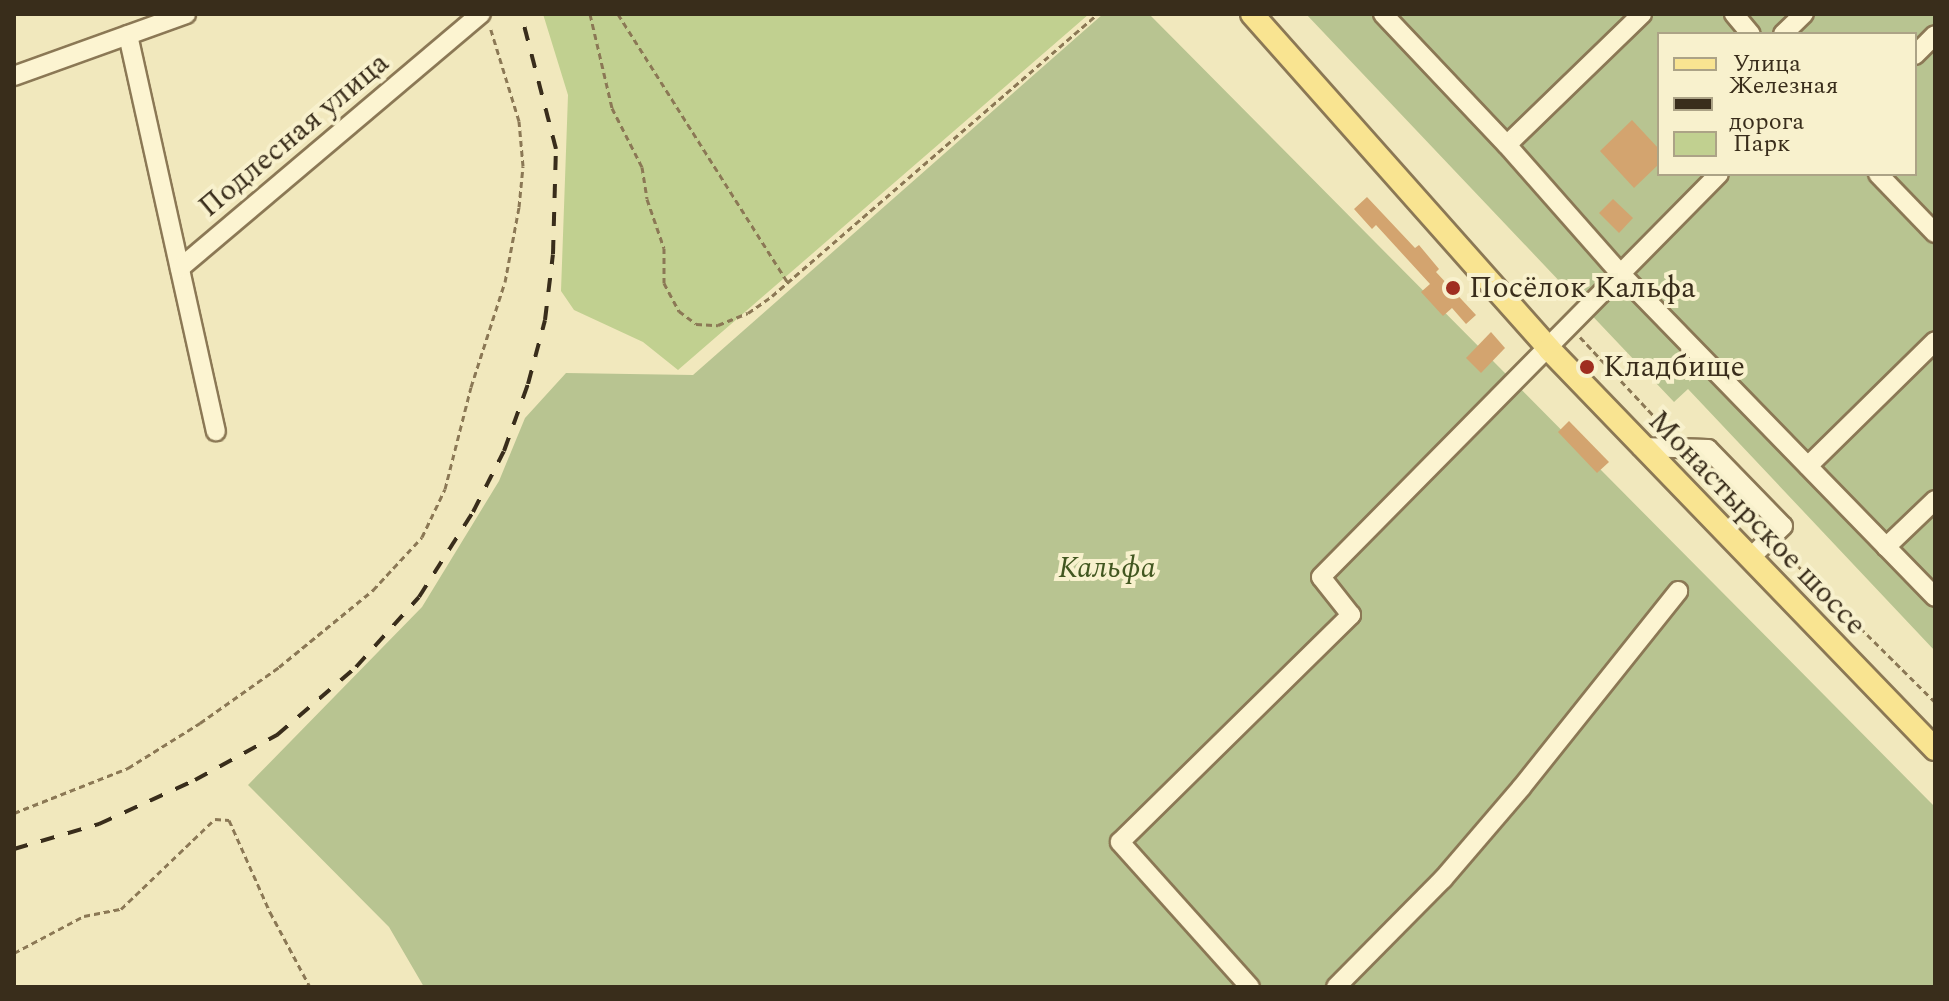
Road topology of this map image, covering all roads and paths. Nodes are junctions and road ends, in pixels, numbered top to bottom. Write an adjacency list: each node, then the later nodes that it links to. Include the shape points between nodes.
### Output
1 (186, 14): 13 (street)
2 (484, 14): 21 (street, Подлесная улица); 39 (path, via 519,121 519,207 505,282 445,489 422,537 373,590 200,723 128,768)
3 (590, 14): 23 (path, via 612,108 642,167 664,248 664,283 679,311 696,324 718,325 748,313)
4 (618, 14): 23 (path)
5 (1097, 14): 23 (path)
6 (1252, 14): 26 (main road, Монастырское шоссе)
7 (1383, 14): 17 (street)
8 (1642, 14): 17 (street)
9 (1734, 14): 11 (street)
10 (1804, 14): 12 (street)
11 (1749, 32)
12 (1785, 32)
13 (128, 35): 16 (street); 21 (street, Подлесная улица)
14 (1935, 35): 15 (street)
15 (1917, 53)
16 (14, 76)
17 (1507, 145): 22 (street)
18 (1717, 176): 22 (street)
19 (1880, 176): 20 (street)
20 (1935, 233)
21 (180, 268): 27 (street, Подлесная улица)
22 (1619, 272): 26 (street); 30 (street)
23 (788, 283)
24 (1579, 336): 29 (path)
25 (1935, 341): 30 (street)
26 (1549, 349): 28 (main road, Монастырское шоссе); 42 (street, via 1321,577 1351,615 1120,842)
27 (216, 431)
28 (1641, 447): 29 (street); 34 (main road, Монастырское шоссе)
29 (1684, 448): 32 (street, via 1708,449 1783,526)
30 (1808, 466): 33 (street)
31 (1935, 500): 33 (street)
32 (1770, 538): 34 (street); 37 (path)
33 (1886, 547): 36 (street)
34 (1749, 559): 38 (main road, Монастырское шоссе)
35 (1678, 591): 43 (street, via 1453,868)
36 (1935, 597)
37 (1935, 702)
38 (1935, 749)
39 (14, 813)
40 (14, 953): 41 (path, via 84,916 121,909 215,819 229,820)
41 (310, 987)
42 (1250, 987)
43 (1336, 987)

